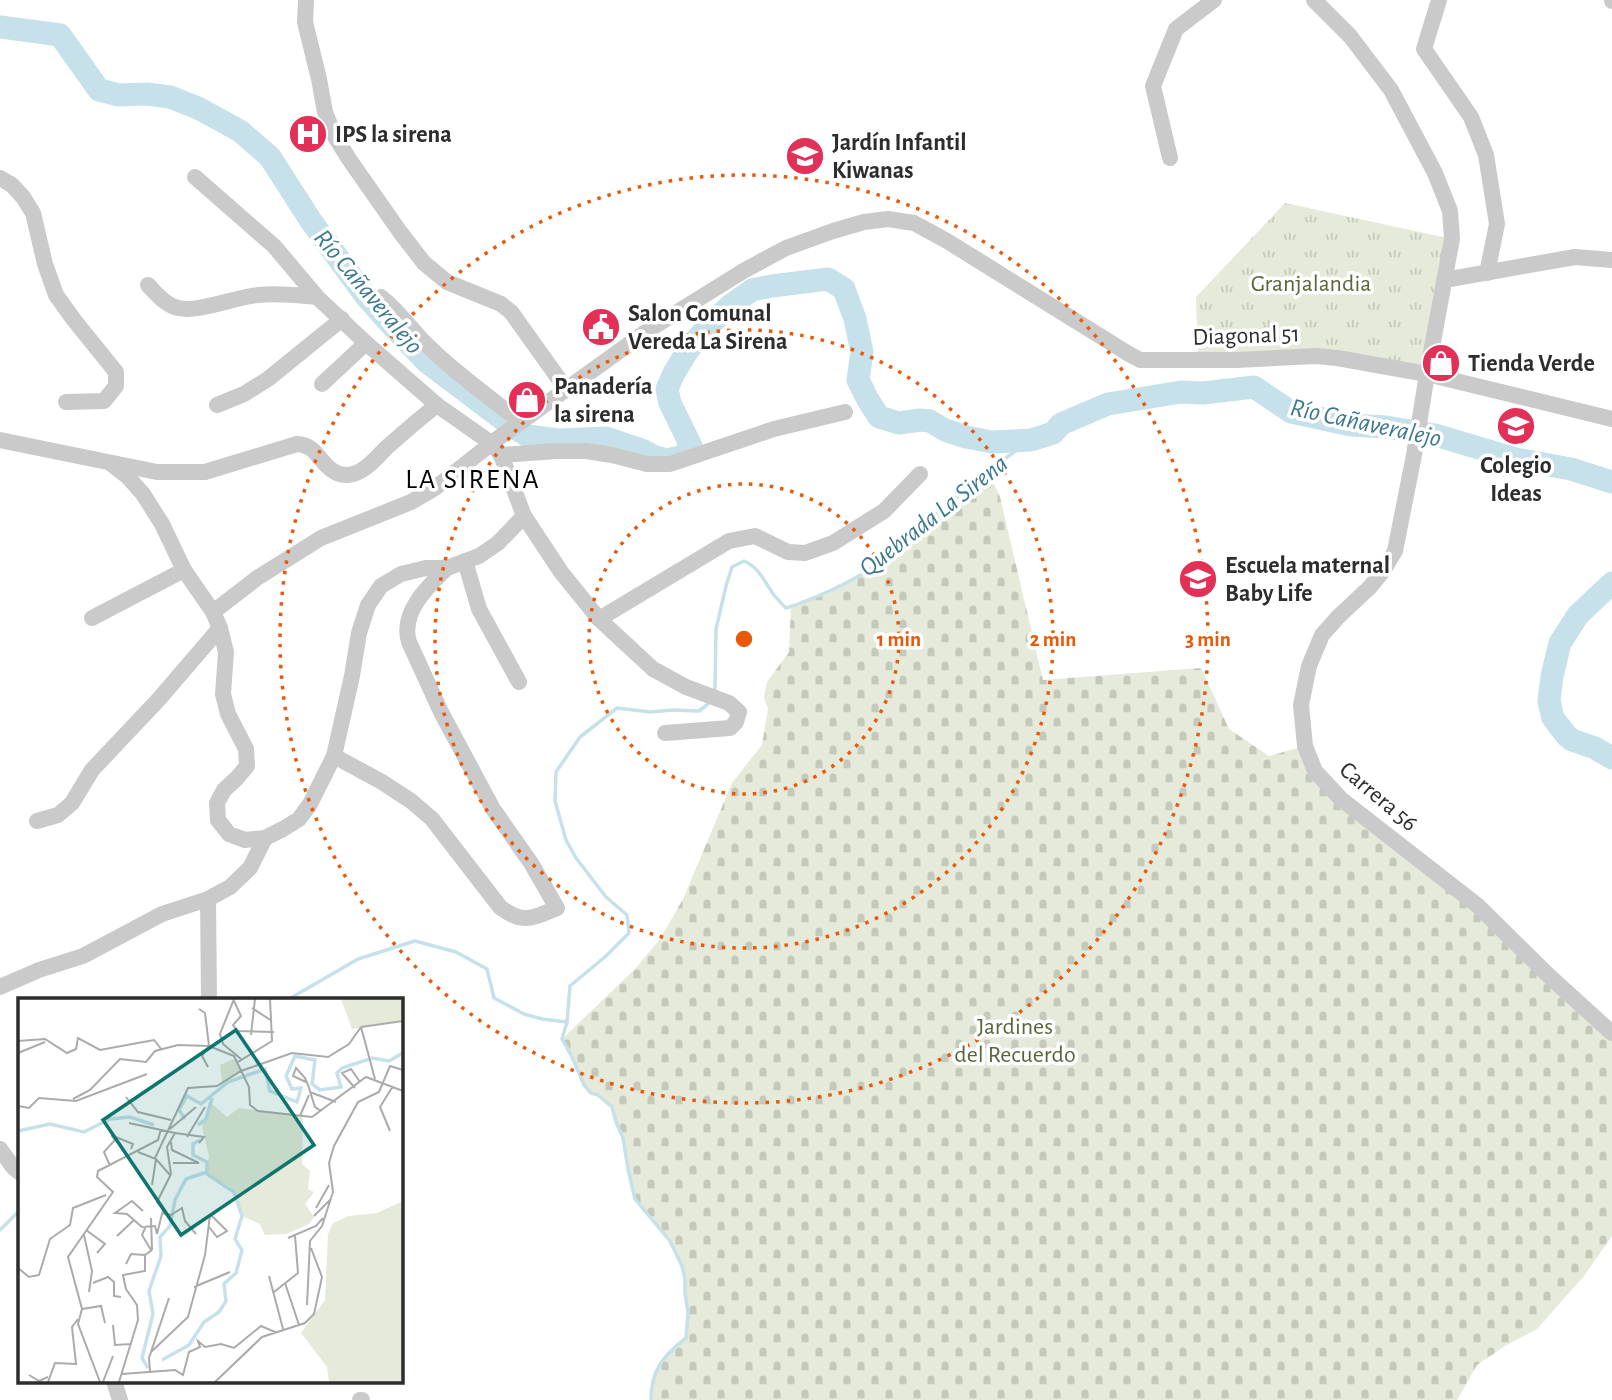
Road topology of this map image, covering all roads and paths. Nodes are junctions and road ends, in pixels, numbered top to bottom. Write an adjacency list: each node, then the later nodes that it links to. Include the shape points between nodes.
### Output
1 (306, 0): 18 (street, via 305,22 325,112 349,159 424,263 447,282 511,312)
2 (1214, 0): 5 (street, via 1176,29 1153,86)
3 (1314, 0): 10 (street, Carrera 56, via 1350,36 1391,90 1435,173 1450,211 1452,239)
4 (1439, 0): 9 (street, via 1424,49 1471,117 1486,155 1497,224)
5 (1170, 158)
6 (195, 177): 12 (street, via 274,246)
7 (0, 178): 19 (street, via 12,185 33,213 56,295 116,372 116,386 104,401)
8 (1612, 260): 9 (street, via 1575,257)
9 (1487, 273): 10 (street)
10 (1444, 280): 16 (street, Carrera 56)
11 (148, 285): 12 (street, via 166,303 179,308 256,295)
12 (317, 297): 14 (street)
13 (381, 297): 23 (street, via 477,388)
14 (342, 319): 15 (street); 20 (street, via 268,379)
15 (366, 343): 17 (street); 21 (street)
16 (1427, 374): 18 (street, Diagonal 51, via 1336,358 1140,359 914,223 888,219 864,222 786,248 650,329); 24 (street, Diagonal 51); 45 (street, Carrera 56, via 1395,551 1370,587 1322,635 1309,666 1301,705 1305,746 1315,771 1341,799 1477,905)
17 (322, 384)
18 (566, 389): 23 (street)
19 (66, 402)
20 (217, 405)
21 (437, 405): 26 (street); 27 (street, via 362,471 347,476 334,472 304,444 205,471 157,472)
22 (845, 412): 26 (street, via 774,429 670,464 647,464 586,451)
23 (524, 419): 26 (street)
24 (1612, 419)
25 (0, 440): 27 (street)
26 (498, 445): 29 (street); 33 (street, via 411,502 321,538)
27 (110, 463): 32 (street, via 143,494)
28 (920, 474): 35 (street, via 884,511 833,543 806,554 788,552 755,536 729,541)
29 (524, 516): 30 (street, via 498,543); 35 (street)
30 (465, 561): 31 (street); 37 (street, via 479,609)
31 (447, 568): 39 (street, via 401,574 381,586 368,605); 39 (street, via 411,610 406,632 409,642 493,808 557,908 523,919 511,915 432,819 382,782)
32 (184, 570): 33 (street); 34 (street)
33 (213, 612): 36 (street)
34 (92, 618)
35 (599, 619): 38 (street, via 653,670 729,703 739,712 730,728)
36 (220, 628): 40 (street, via 92,770 72,803 58,815); 41 (street, via 226,652 223,694 246,749 247,766 224,789 217,803 218,820 229,834 245,840)
37 (519, 682)
38 (665, 733)
39 (334, 756): 41 (street, via 299,818)
40 (37, 821)
41 (265, 838): 42 (street, via 250,868)
42 (208, 899): 43 (street, via 162,914 83,956); 44 (street)
43 (0, 987)
44 (209, 998)
45 (1612, 1033)
46 (0, 1149): 47 (street)
47 (18, 1171)
48 (114, 1382): 49 (street)
49 (120, 1400)

